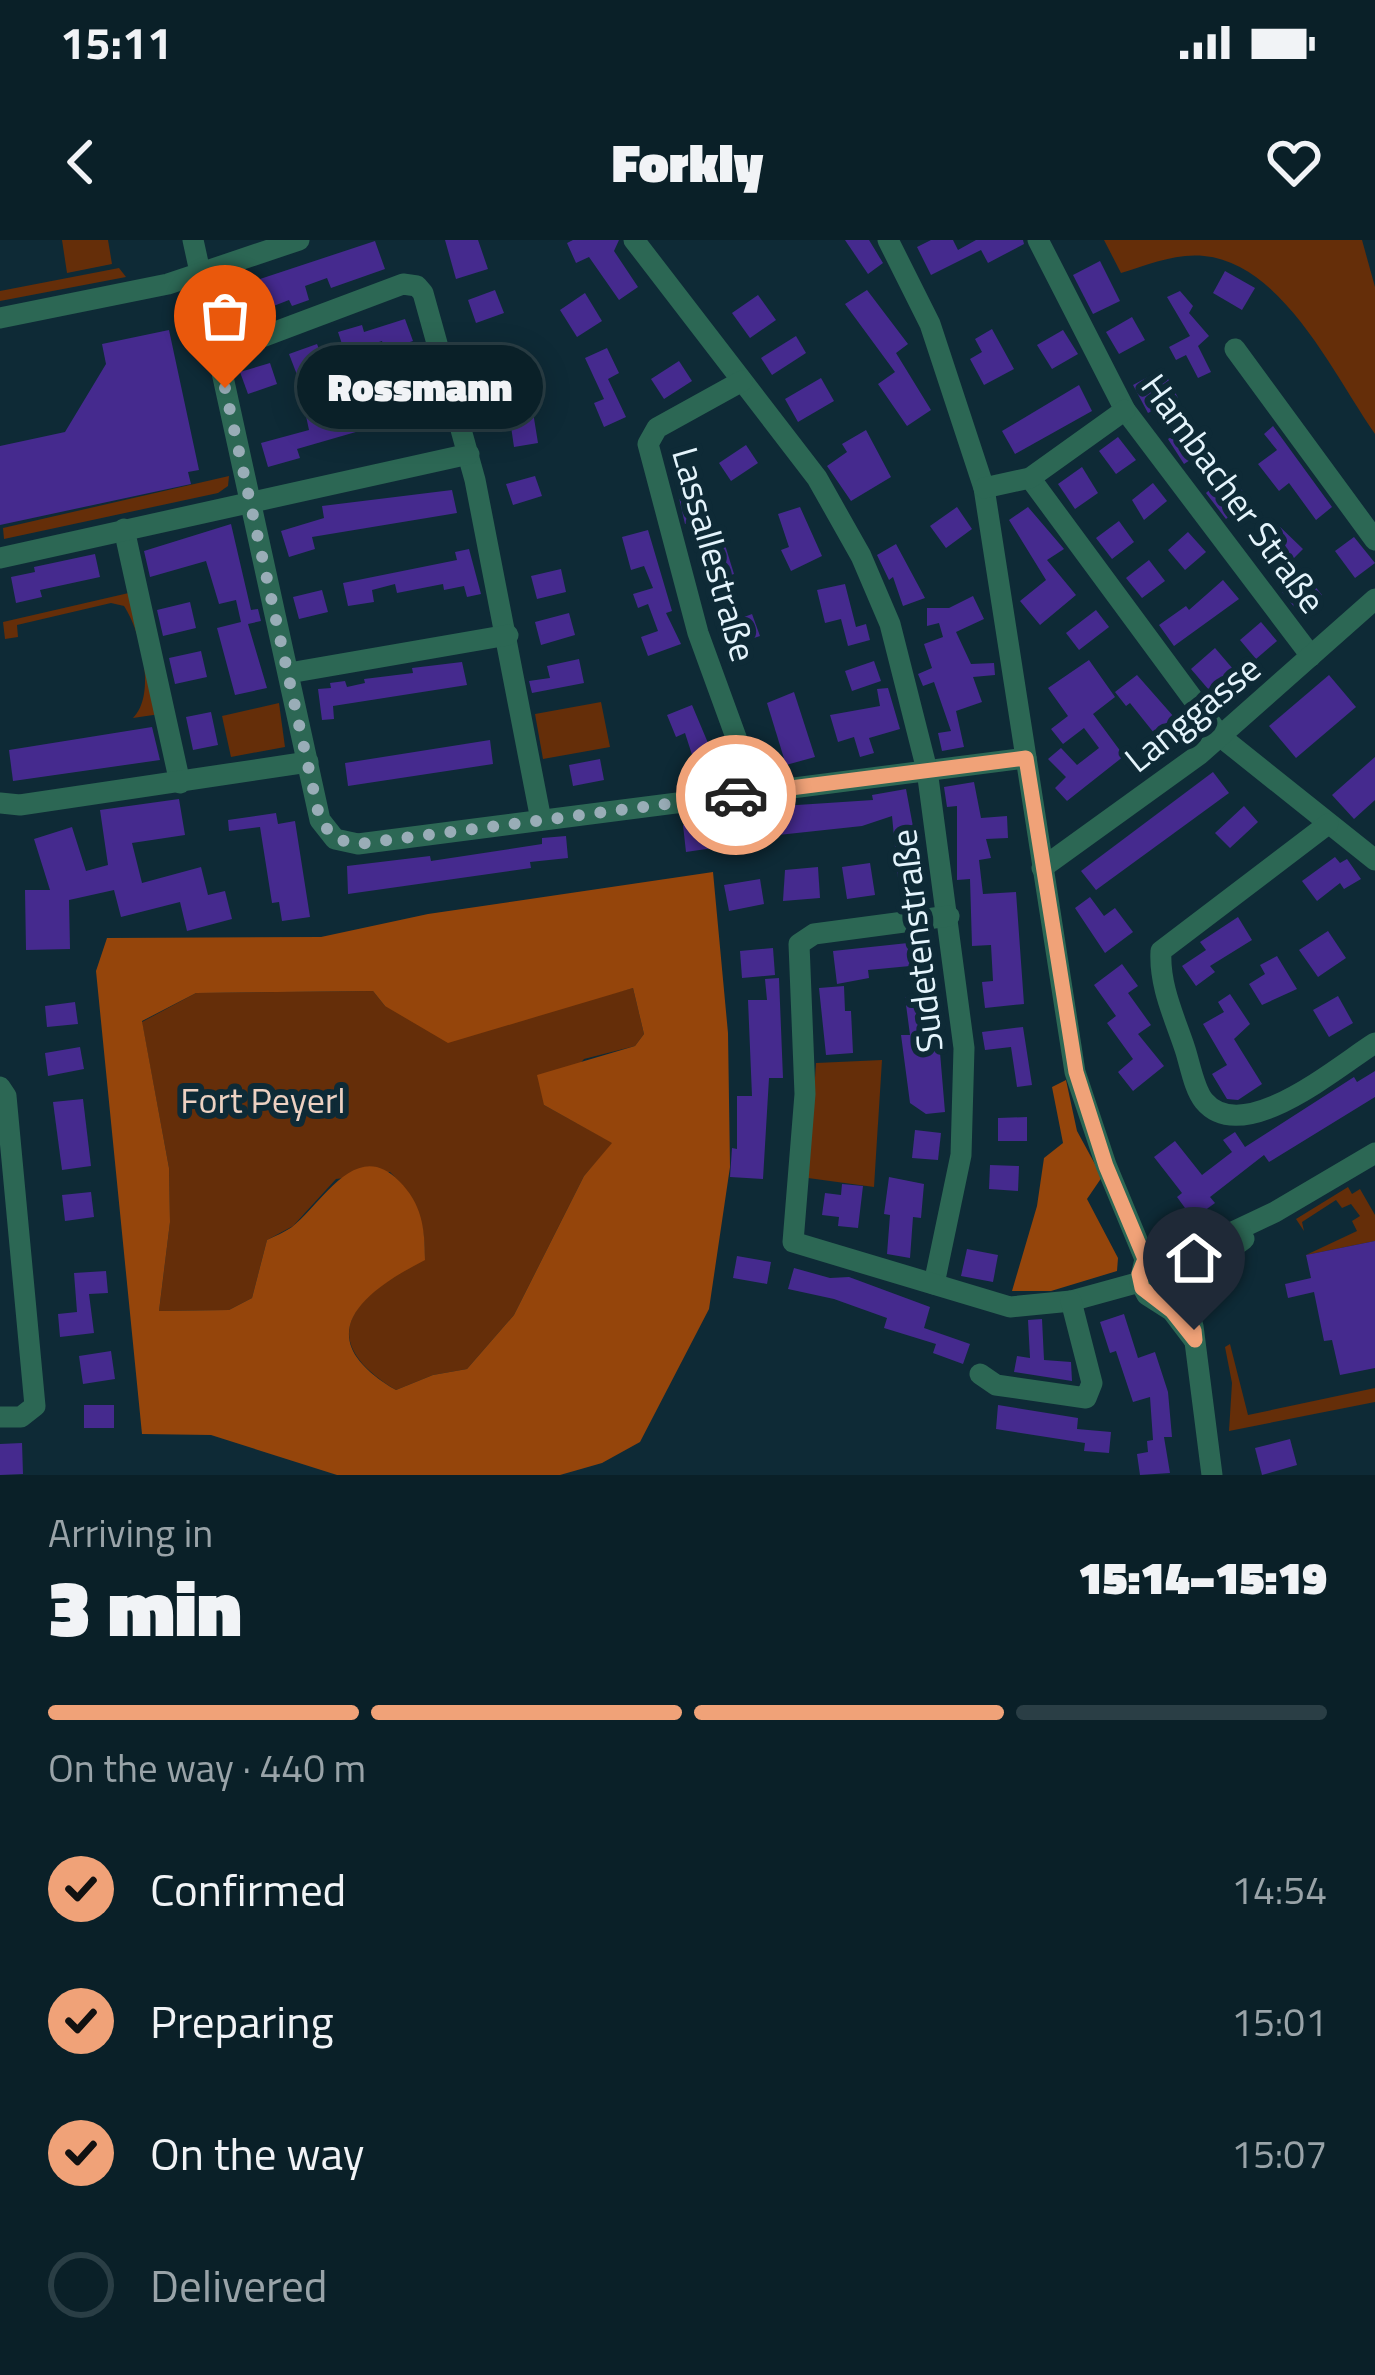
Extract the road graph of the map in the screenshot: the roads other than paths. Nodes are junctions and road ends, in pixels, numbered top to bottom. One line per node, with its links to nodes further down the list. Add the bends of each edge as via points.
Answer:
1 (194, 240): 6 (street)
2 (299, 240): 6 (street)
3 (634, 240): 10 (street, Sudetenstraße)
4 (888, 240): 14 (street, via 936,340)
5 (1038, 240): 11 (street, Hambacher Straße)
6 (202, 275): 7 (street); 9 (street)
7 (0, 318)
8 (1235, 349): 17 (street)
9 (217, 354): 12 (street, via 403,284 417,286); 15 (street)
10 (742, 381): 26 (street, Sudetenstraße, via 817,478 876,585); 28 (street, Lassallestraße, via 657,428 648,444 698,633)
11 (1125, 410): 13 (street); 21 (street, Hambacher Straße)
12 (469, 454): 15 (street); 20 (street)
13 (1030, 478): 14 (street); 23 (street)
14 (984, 488): 24 (street)
15 (250, 502): 16 (street); 22 (street)
16 (124, 529): 18 (street); 27 (street)
17 (1375, 540)
18 (0, 558)
19 (1375, 599): 21 (street, Langgasse)
20 (508, 635): 22 (street); 30 (street)
21 (1311, 656): 23 (street, Langgasse)
22 (289, 673): 25 (street)
23 (1221, 737): 31 (street); 33 (street, Langgasse)
24 (1026, 758): 26 (street); 33 (street)
25 (308, 762): 27 (street); 30 (street, via 320,820 335,839 358,844)
26 (927, 770): 28 (street); 34 (street, Sudetenstraße)
27 (181, 784): 29 (street)
28 (756, 792): 30 (street)
29 (0, 803)
30 (541, 820)
31 (1328, 824): 32 (street); 35 (street, via 1175,938 1161,951 1159,974 1203,1100 1222,1114 1252,1117)
32 (1375, 860)
33 (1042, 868): 39 (street, via 1076,1072 1117,1190)
34 (949, 916): 40 (street, Sudetenstraße, via 963,1120); 40 (street, via 814,934 799,949 805,1094 793,1242)
35 (1375, 1043)
36 (0, 1087): 38 (street)
37 (1375, 1153): 39 (street, via 1275,1211 1258,1230)
38 (12, 1254): 44 (street, via 35,1406 21,1417)
39 (1169, 1269): 41 (street); 42 (street); 42 (street, via 1176,1300 1159,1302)
40 (934, 1284): 41 (street, via 1010,1307)
41 (1071, 1301): 43 (street, via 1092,1382 1086,1397 996,1385)
42 (1195, 1340): 45 (street)
43 (980, 1374)
44 (0, 1417)
45 (1216, 1470)

